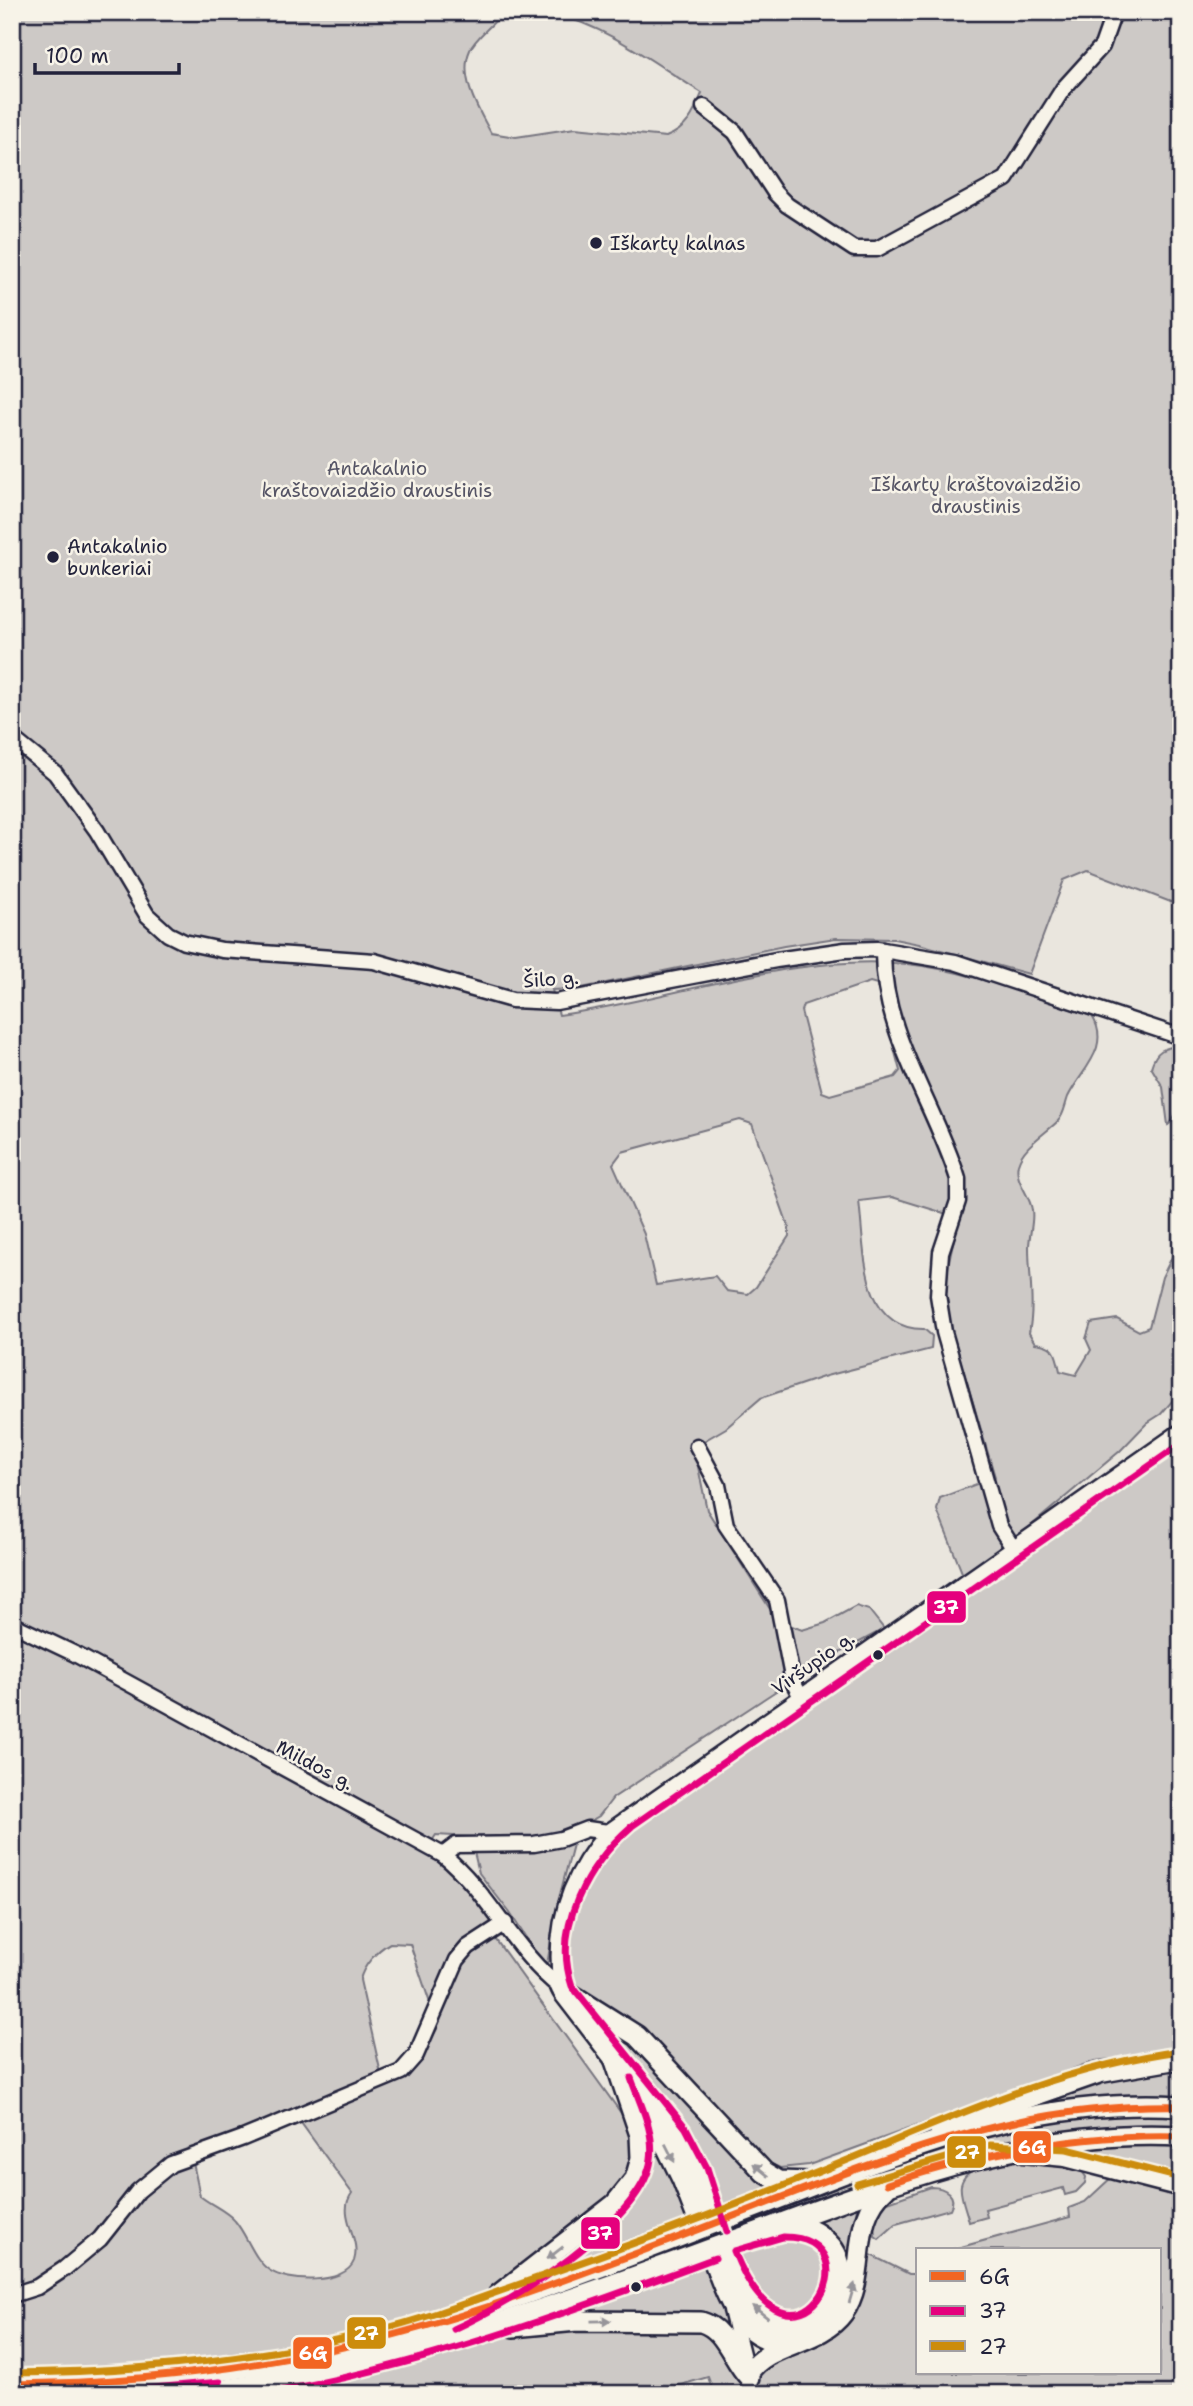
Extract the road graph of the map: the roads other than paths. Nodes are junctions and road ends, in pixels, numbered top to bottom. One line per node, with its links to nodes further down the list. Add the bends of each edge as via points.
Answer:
1 (1114, 12): 2 (street, via 1102,46 1063,89 1006,179 877,249 854,249 787,205 735,132)
2 (704, 107)
3 (12, 738): 4 (street, Šilo g., via 55,773 73,795 147,915 158,927 200,947 374,961 533,1003 804,955)
4 (883, 950): 5 (street, Šilo g., via 955,962); 8 (street, via 888,1000 905,1058 958,1179 958,1201 941,1252 940,1308 999,1526)
5 (1181, 1037)
6 (1181, 1430): 8 (street, Viršupio g.)
7 (697, 1446): 10 (street, via 718,1485 726,1525 777,1600 793,1682)
8 (1013, 1548): 10 (street, Viršupio g.)
9 (12, 1625): 12 (street, Mildos g., via 75,1654)
10 (800, 1695): 11 (street, Viršupio g.)
11 (608, 1832): 12 (street, via 587,1829 534,1844 456,1845); 14 (street, Viršupio g., via 583,1863 568,1893 559,1936)
12 (443, 1855): 13 (street, Mildos g., via 473,1880)
13 (505, 1923): 14 (street, Mildos g., via 544,1975); 26 (street, via 468,1947 457,1960 416,2055 401,2072 171,2164 138,2191 100,2239 37,2287)
14 (561, 1988): 15 (main road); 22 (main road, one-way to 14, via 792,2183 764,2172 637,2036)
15 (613, 2055): 24 (main road, via 678,2134); 28 (main road, one-way to 28, via 640,2135 641,2158 629,2189 519,2281)
16 (1181, 2061): 19 (street, via 1136,2067 1065,2086 939,2131)
17 (1181, 2106): 19 (main road, via 1122,2105 1022,2116)
18 (1181, 2136): 20 (main road, via 1093,2137)
19 (889, 2155): 22 (main road)
20 (990, 2155): 21 (main road); 23 (street, via 1066,2159)
21 (900, 2180): 25 (main road); 30 (main road, one-way to 21, via 831,2326 849,2303 867,2210 878,2195)
22 (826, 2181): 28 (main road)
23 (1181, 2189)
24 (703, 2212)
25 (764, 2229): 27 (main road, one-way to 27, via 802,2227 827,2240 838,2267 833,2299 823,2312 795,2325 764,2317 744,2297 720,2260); 29 (main road)
26 (12, 2295)
27 (729, 2304): 30 (main road, via 744,2325 761,2334 779,2341); 31 (street)
28 (457, 2317): 32 (main road, via 371,2343 247,2368 156,2379)
29 (485, 2330): 31 (main road, one-way to 31, via 577,2321 701,2322 716,2328); 33 (main road, via 342,2368)
30 (806, 2340): 31 (main road, via 764,2358)
31 (750, 2382)
32 (12, 2384)
33 (186, 2394)

